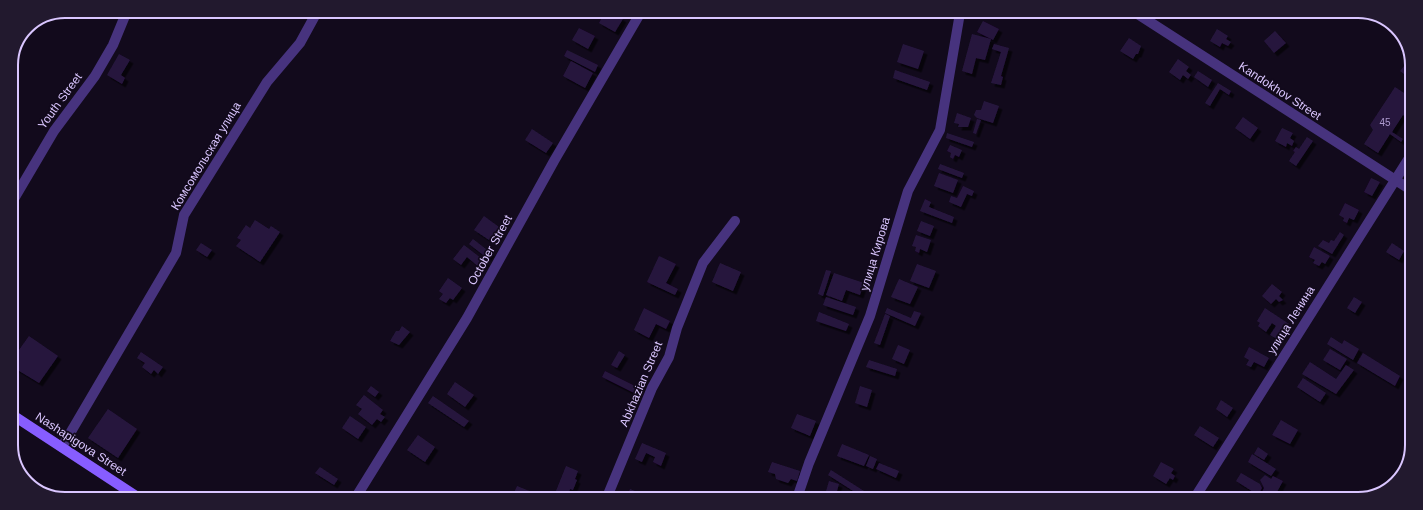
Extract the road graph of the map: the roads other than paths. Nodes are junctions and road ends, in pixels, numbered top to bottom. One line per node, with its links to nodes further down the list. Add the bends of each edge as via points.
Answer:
1 (123, 18): 9 (street, Youth Street, via 113,45 95,76 54,131)
2 (314, 18): 12 (street, Комсомольская улица, via 300,43 267,82 184,215 176,253)
3 (637, 18): 14 (street, October Street, via 467,318)
4 (959, 18): 16 (street, улица Кирова, via 940,130 908,191 870,316)
5 (1144, 18): 7 (street, Kandokhov Street)
6 (1405, 165): 7 (street, улица Ленина)
7 (1395, 181): 8 (street, Kandokhov Street); 17 (street, улица Ленина)
8 (1405, 187)
9 (18, 192)
10 (735, 221): 15 (street, Abkhazian Street, via 703,263 677,328 669,357 652,388)
11 (18, 419): 12 (street, Nashapigova Street)
12 (62, 447): 13 (street, Nashapigova Street)
13 (130, 492)
14 (359, 492)
15 (609, 492)
16 (799, 492)
17 (1198, 492)

